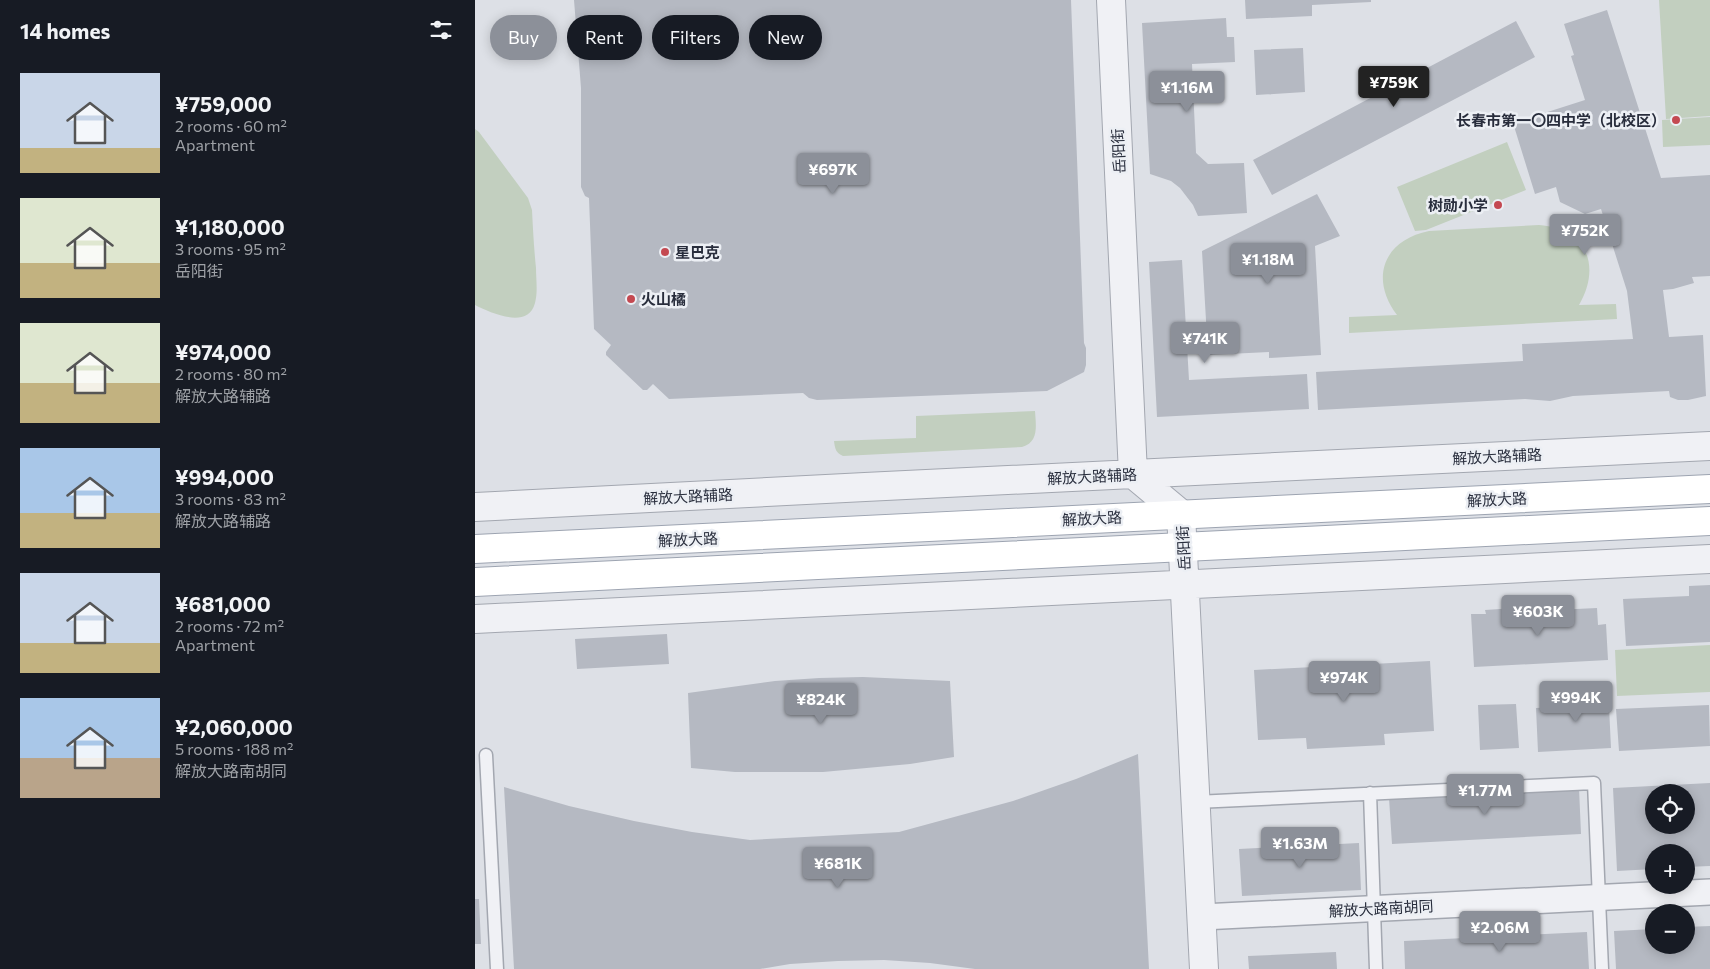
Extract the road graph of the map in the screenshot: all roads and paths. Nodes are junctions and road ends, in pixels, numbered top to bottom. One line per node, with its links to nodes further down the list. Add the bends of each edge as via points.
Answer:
1 (1111, 0): 3 (street, 岳阳街)
2 (1710, 446): 3 (street, 解放大路辅路)
3 (1133, 474): 5 (street, 解放大路辅路); 6 (street, 岳阳街)
4 (1710, 488): 6 (main road, 解放大路)
5 (475, 507)
6 (1181, 514): 8 (street, 岳阳街); 9 (main road, 解放大路)
7 (1710, 522): 8 (main road)
8 (1183, 546): 11 (main road); 12 (street, 岳阳街)
9 (475, 550)
10 (1710, 559): 12 (street)
11 (475, 582)
12 (1184, 585): 13 (street); 16 (street, 岳阳街)
13 (475, 619)
14 (486, 755): 21 (lane)
15 (1369, 793): 16 (lane); 18 (lane, via 1594,783); 19 (lane)
16 (1196, 802): 20 (street, 岳阳街)
17 (1710, 892): 18 (street, 解放大路南胡同)
18 (1599, 897): 19 (street, 解放大路南胡同); 24 (lane)
19 (1374, 908): 20 (street, 解放大路南胡同); 23 (lane)
20 (1201, 917): 22 (street, 岳阳街)
21 (497, 969)
22 (1204, 969)
23 (1377, 969)
24 (1602, 969)

